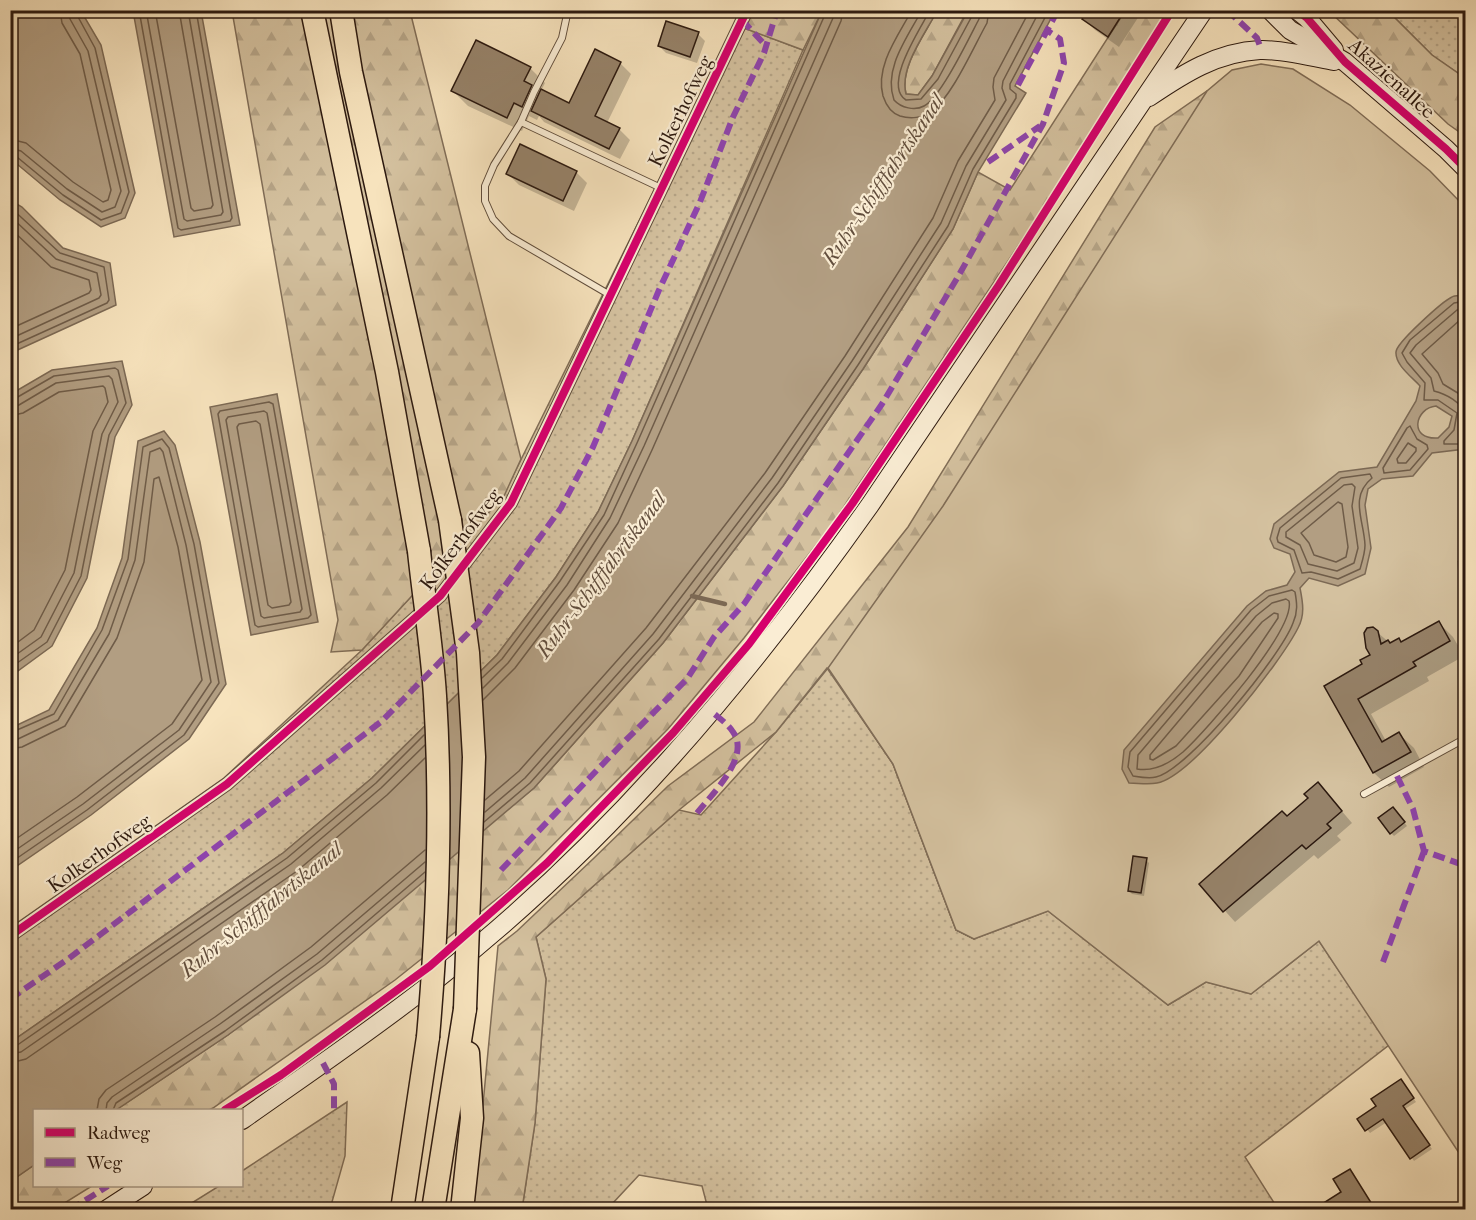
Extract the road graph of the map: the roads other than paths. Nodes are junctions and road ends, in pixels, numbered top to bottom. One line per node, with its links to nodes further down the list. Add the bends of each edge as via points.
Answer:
1 (312, 10): 21 (highway, bridge, via 387,372 419,551 435,694 439,861 435,953 428,1037)
2 (341, 10): 17 (highway, bridge, via 351,72 450,520 468,653 474,757)
3 (568, 10): 10 (lane, via 562,38)
4 (747, 10): 12 (street, Kolkerhofweg)
5 (1204, 10): 9 (main road)
6 (1270, 10): 8 (main road, Akazienallee, via 1290,30)
7 (1303, 13): 8 (main road, Akazienallee)
8 (1345, 62): 9 (main road, via 1261,50 1233,54 1212,59); 11 (main road, Akazienallee)
9 (1140, 103): 18 (main road, via 870,505 815,583 712,712 584,850 506,921 437,979)
10 (521, 123): 12 (lane); 13 (lane, via 485,186 484,201 493,219 509,236)
11 (1466, 169)
12 (662, 189): 13 (street, Kolkerhofweg)
13 (611, 295): 16 (street, Kolkerhofweg, via 511,503 440,596 227,784)
14 (1466, 738): 15 (lane)
15 (1364, 794)
16 (10, 936)
17 (465, 1009): 22 (highway); 23 (highway, via 472,1118)
18 (243, 1119)
19 (140, 1187): 20 (main road)
20 (106, 1209)
21 (402, 1209)
22 (433, 1209)
23 (462, 1209)

